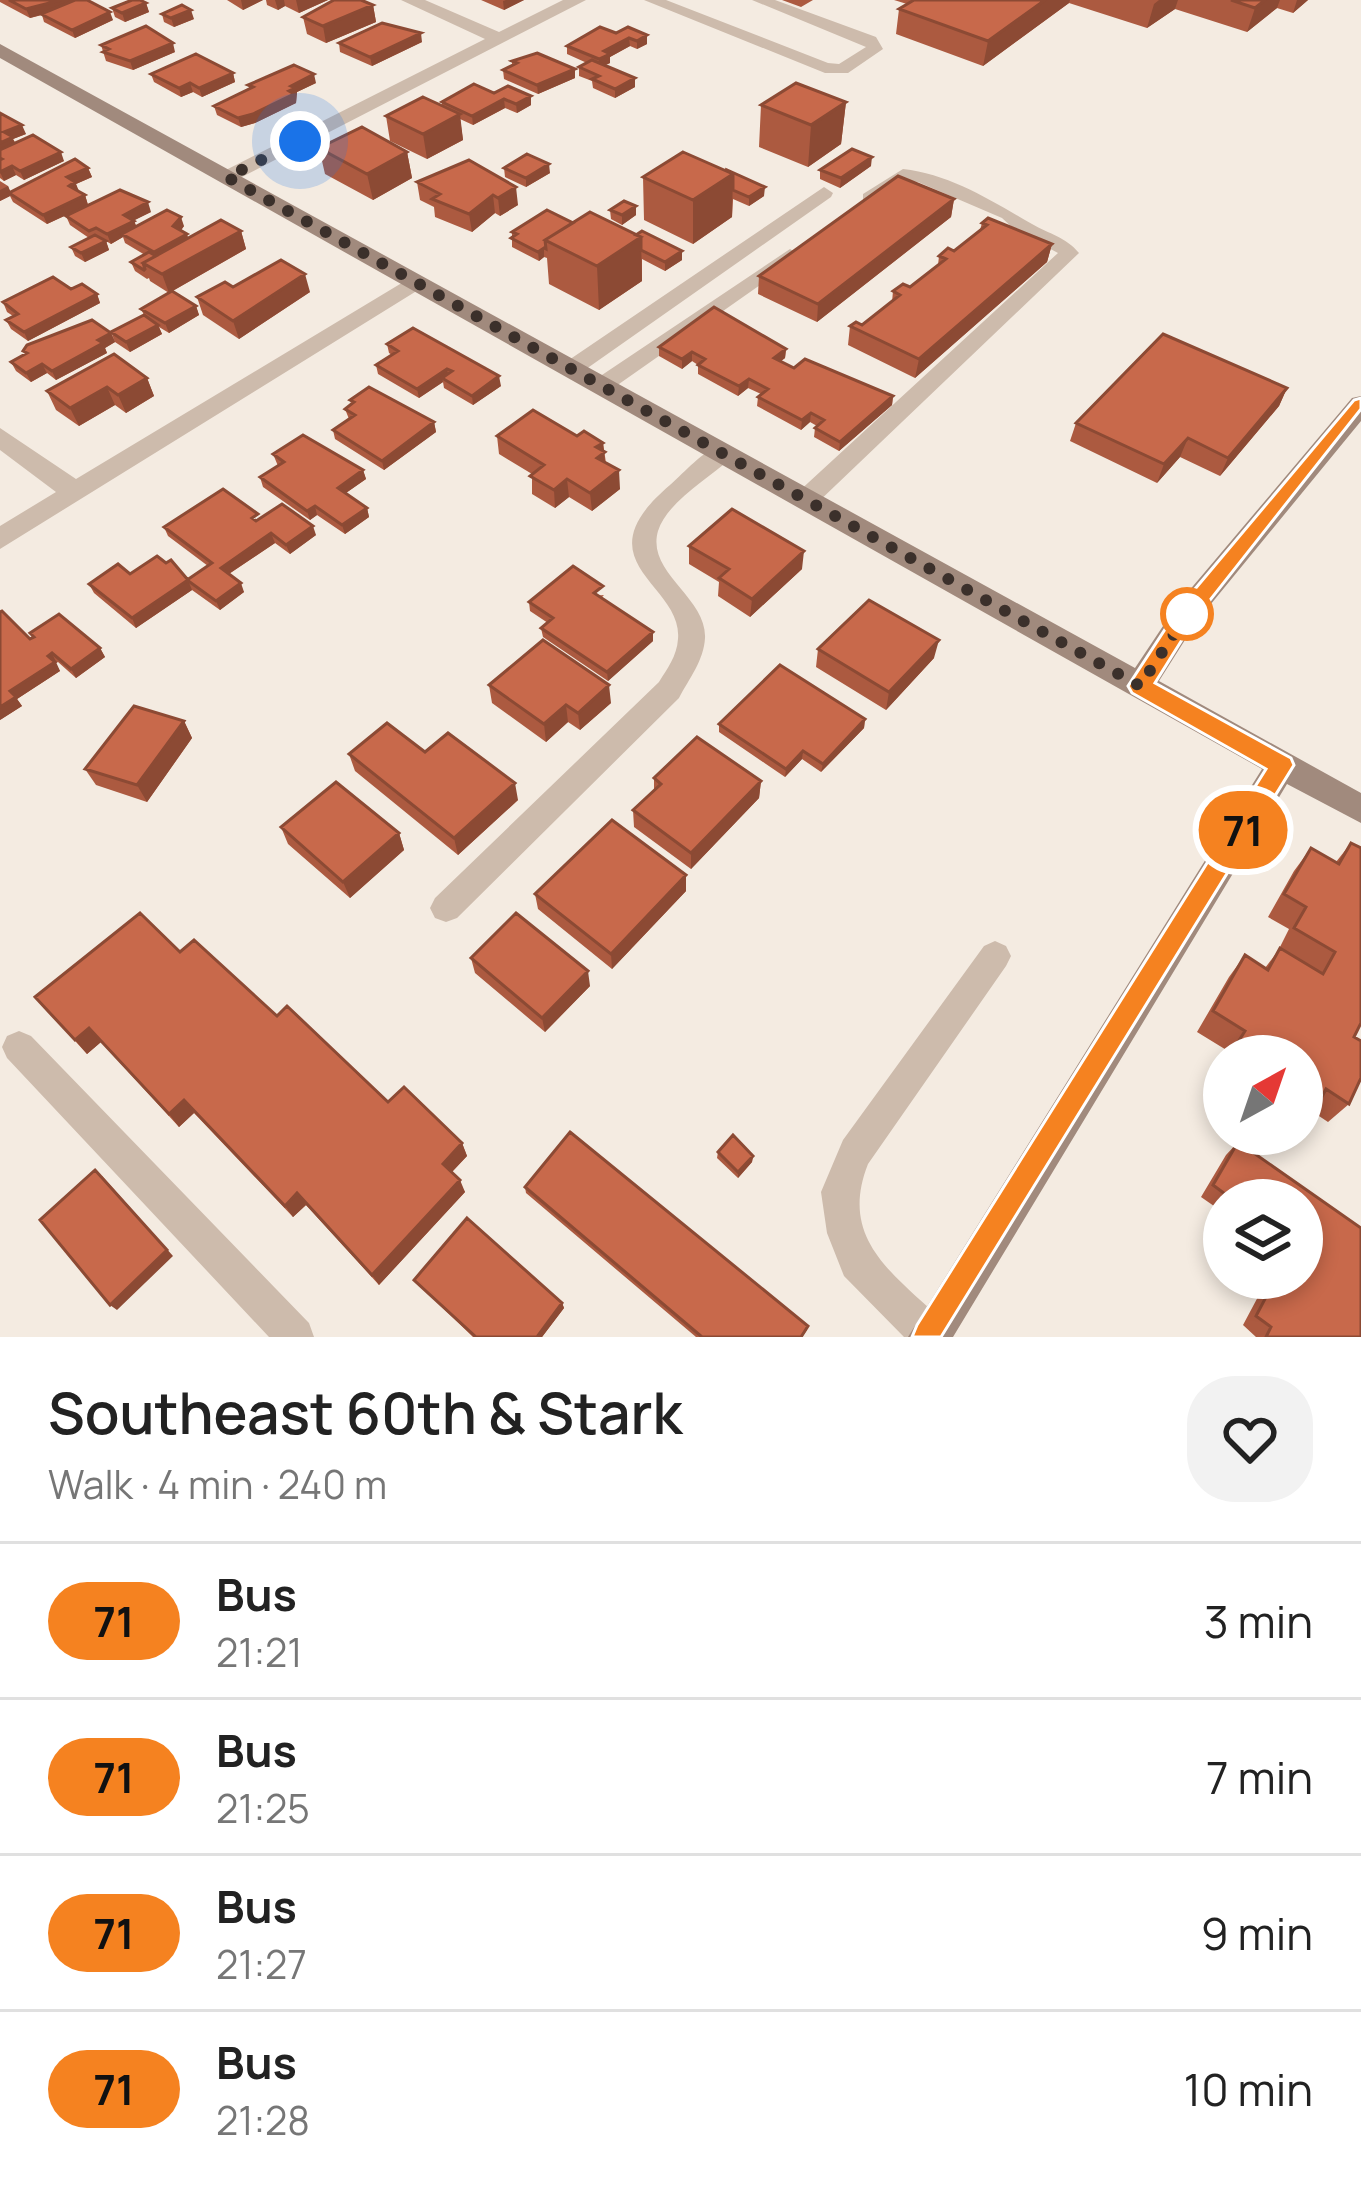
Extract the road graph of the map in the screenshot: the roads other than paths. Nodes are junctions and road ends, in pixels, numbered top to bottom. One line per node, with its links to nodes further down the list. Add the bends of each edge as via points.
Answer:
1 (410, 0): 5 (street)
2 (578, 0): 5 (street)
3 (760, 0): 4 (lane, via 870,40 874,50 842,69 825,68)
4 (661, 1)
5 (500, 39): 7 (street)
6 (0, 50): 7 (street)
7 (227, 177): 11 (street)
8 (824, 193): 12 (lane)
9 (844, 216): 18 (lane, via 902,175 922,177 1009,214 1069,253)
10 (806, 244): 13 (lane)
11 (415, 282): 12 (street); 17 (street)
12 (571, 369): 13 (street)
13 (602, 386): 16 (street)
14 (1361, 404): 20 (street, via 1187,614)
15 (0, 437): 17 (street)
16 (722, 453): 18 (street); 23 (lane, via 663,504 645,532 650,566 692,628 686,666)
17 (75, 492): 19 (street)
18 (805, 500): 20 (street)
19 (0, 539)
20 (1140, 686): 21 (street)
21 (1282, 765): 22 (street); 27 (street)
22 (1361, 809)
23 (446, 908)
24 (995, 956): 27 (lane, via 855,1152 839,1192 857,1262)
25 (19, 1047): 26 (lane)
26 (295, 1337)
27 (929, 1337)

